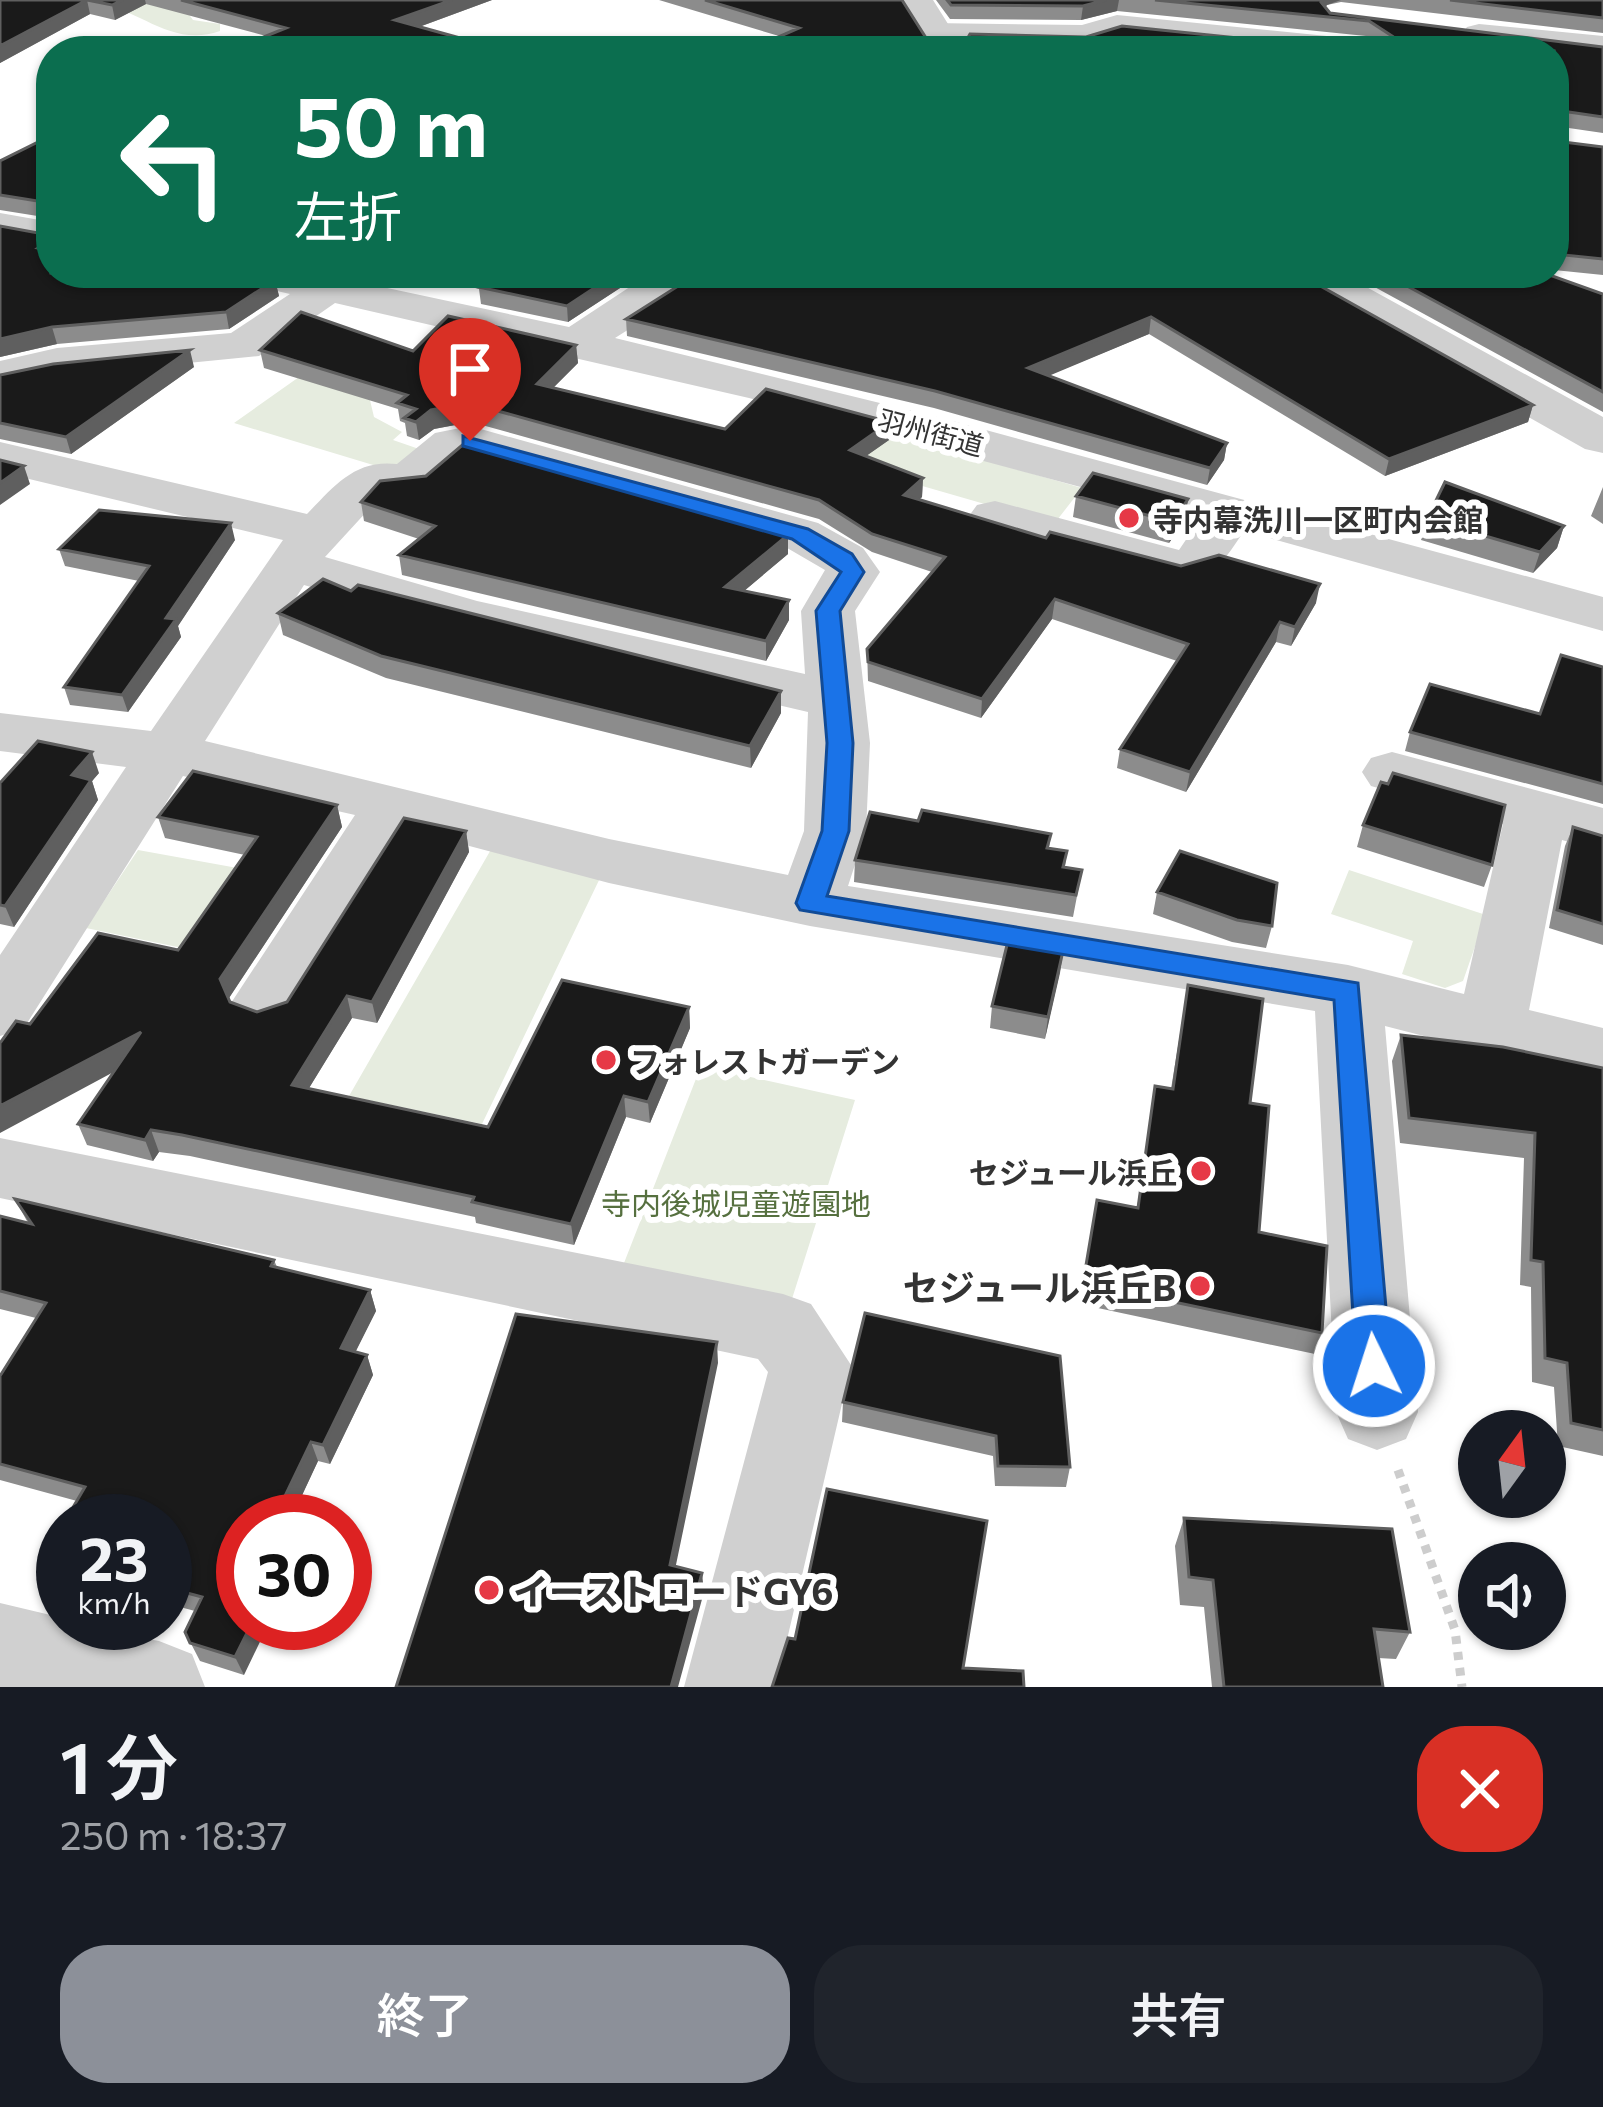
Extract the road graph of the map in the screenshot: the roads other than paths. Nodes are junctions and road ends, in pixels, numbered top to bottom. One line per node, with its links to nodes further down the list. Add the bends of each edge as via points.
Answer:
1 (1340, 16): 4 (street)
2 (931, 28): 4 (street, via 1084,36 1118,25)
3 (1442, 30): 5 (street)
4 (1373, 36)
5 (1502, 36)
6 (1569, 43): 7 (street)
7 (1603, 46)
8 (0, 225): 9 (street)
9 (36, 232)
10 (327, 288): 13 (street, 羽州街道); 14 (street, via 243,346 57,362)
11 (665, 288): 13 (street)
12 (1335, 288): 15 (street)
13 (575, 343): 17 (street, 羽州街道)
14 (0, 375)
15 (1603, 438)
16 (0, 457): 19 (street)
17 (1230, 512): 18 (street, via 1198,561 1182,567); 20 (street, 羽州街道)
18 (995, 516)
19 (303, 548): 23 (street, via 466,615); 23 (street, via 363,485 408,480 452,443 470,441 800,534 853,572 828,611); 25 (street)
20 (1498, 586): 21 (street, 羽州街道); 22 (street, via 1501,615)
21 (1603, 614)
22 (1603, 651)
23 (832, 699): 30 (street, via 840,743 835,831)
24 (0, 732): 25 (street)
25 (168, 753): 27 (street); 31 (street)
26 (1392, 772): 28 (street)
27 (394, 804): 30 (street); 33 (street)
28 (1537, 812): 29 (street); 34 (street)
29 (1603, 830)
30 (810, 903): 32 (street)
31 (11, 973)
32 (1348, 991): 34 (street); 37 (street)
33 (265, 1003)
34 (1491, 1025): 35 (street)
35 (1603, 1055)
36 (0, 1168): 40 (street, via 783,1330 810,1365)
37 (1377, 1412)
38 (0, 1648): 39 (street)
39 (158, 1687)
40 (730, 1687)

